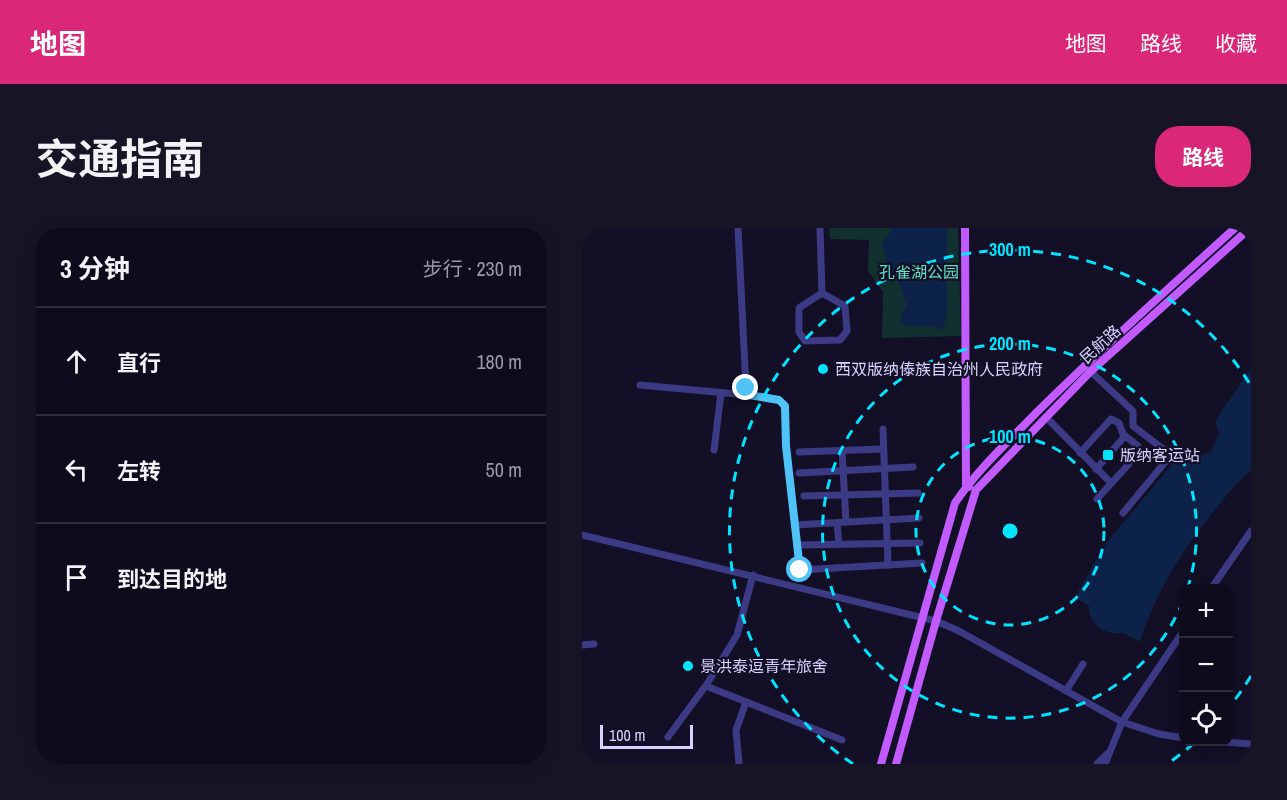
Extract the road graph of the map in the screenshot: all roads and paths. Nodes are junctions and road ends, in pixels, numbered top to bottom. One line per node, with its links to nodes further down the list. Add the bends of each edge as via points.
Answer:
1 (738, 228): 11 (street)
2 (820, 228): 6 (street)
3 (965, 228): 26 (main road)
4 (1234, 228): 7 (main road, 民航路)
5 (1250, 228): 8 (main road, 民航路)
6 (822, 294): 6 (street, via 845,306 847,331 840,340 805,341 799,332 799,308)
7 (1084, 365): 8 (street); 26 (main road, 民航路)
8 (1090, 372): 12 (main road, 民航路); 33 (street, via 1133,411 1134,426 1171,455)
9 (640, 385): 10 (street)
10 (721, 393): 11 (street); 16 (street)
11 (747, 393): 38 (street, via 779,400 785,406)
12 (1046, 417): 19 (street); 27 (main road, 民航路)
13 (883, 429): 15 (street)
14 (1125, 436): 19 (street, via 1119,423 1111,418); 22 (street); 25 (street, via 1138,446)
15 (883, 449): 17 (street); 21 (street)
16 (714, 450)
17 (842, 450): 18 (street); 23 (street)
18 (799, 452)
19 (1080, 453): 22 (street)
20 (913, 467): 21 (street)
21 (884, 468): 23 (street); 29 (street)
22 (1096, 469): 25 (street)
23 (843, 471): 24 (street); 30 (street)
24 (800, 473)
25 (1112, 483): 32 (street)
26 (966, 486): 27 (main road); 49 (main road, via 955,503)
27 (976, 490): 50 (main road)
28 (918, 493): 29 (street)
29 (885, 494): 30 (street); 35 (street)
30 (845, 495): 31 (street); 36 (street)
31 (804, 496)
32 (1097, 500)
33 (1123, 513)
34 (919, 518): 35 (street)
35 (886, 520): 36 (street); 41 (street)
36 (846, 522): 37 (street)
37 (837, 523): 38 (street); 43 (street)
38 (795, 525): 44 (street)
39 (1251, 531): 48 (street)
40 (582, 535): 47 (street)
41 (887, 543): 42 (street); 43 (street); 46 (street)
42 (920, 543)
43 (839, 544): 44 (street)
44 (797, 545): 46 (street, via 800,570)
45 (922, 562): 46 (street)
46 (888, 565)
47 (753, 576): 49 (street); 55 (street, via 737,635)
48 (1214, 584)
49 (923, 617): 50 (street); 66 (main road)
50 (936, 621): 56 (street); 67 (main road)
51 (1179, 637): 58 (street)
52 (594, 644): 53 (street)
53 (582, 645)
54 (1083, 664): 56 (street)
55 (706, 686): 57 (street); 59 (street)
56 (1066, 691): 58 (street)
57 (746, 702): 61 (street); 65 (street, via 736,730)
58 (1122, 722): 60 (street); 64 (street)
59 (668, 737)
60 (1179, 737)
61 (842, 740)
62 (1233, 742): 63 (street)
63 (1251, 744)
64 (1110, 750): 68 (street); 69 (street)
65 (739, 764)
66 (881, 764)
67 (896, 764)
68 (1097, 764)
69 (1105, 764)

